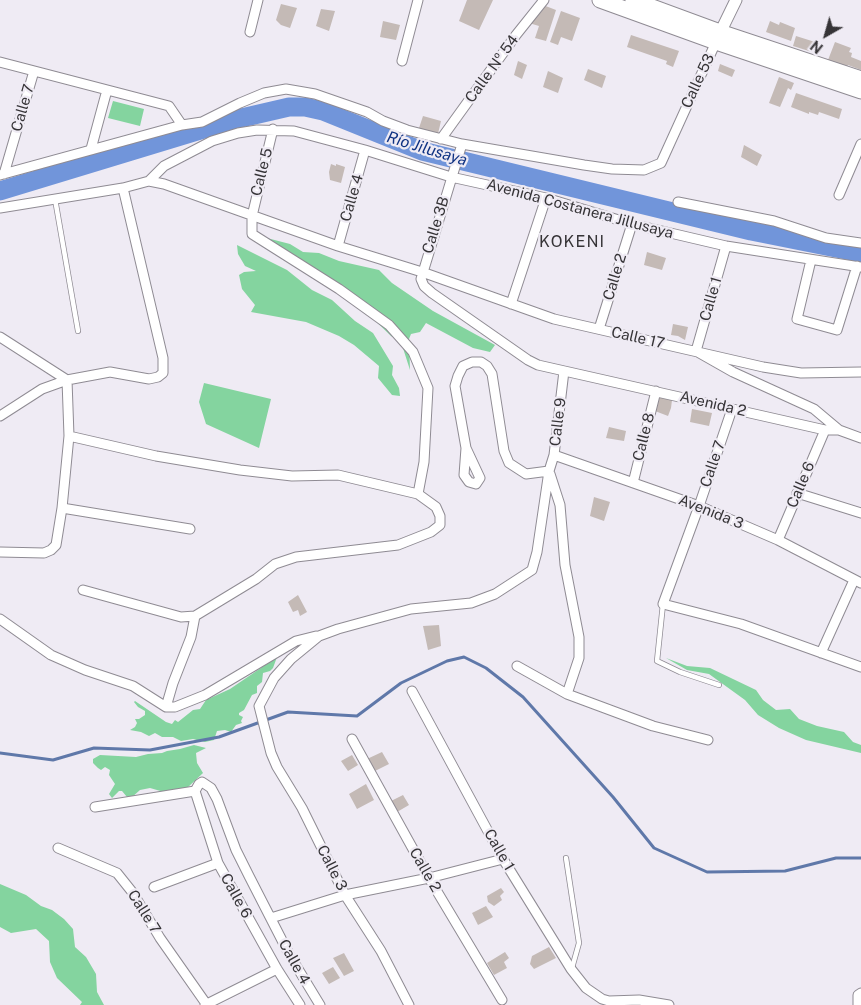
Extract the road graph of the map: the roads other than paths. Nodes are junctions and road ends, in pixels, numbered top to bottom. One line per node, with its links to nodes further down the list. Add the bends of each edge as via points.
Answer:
1 (258, 0): 7 (street)
2 (418, 0): 9 (street)
3 (544, 0): 17 (street, Calle Nº 54)
4 (600, 0): 6 (main road)
5 (736, 0): 8 (street, Calle 53)
6 (629, 3): 8 (main road)
7 (250, 32)
8 (718, 37): 12 (main road); 14 (main road); 18 (street, Calle 53, via 661,163 644,170 612,169)
9 (402, 61)
10 (0, 62): 11 (street)
11 (34, 71): 13 (street); 23 (street, Calle 7)
12 (861, 79)
13 (107, 90): 15 (street, via 169,106); 20 (street)
14 (861, 91)
15 (182, 125): 17 (street, via 202,122 264,93 286,89 315,94 368,112 407,130); 20 (street)
16 (273, 129): 21 (street, Avenida Costanera Jillusaya, via 294,131); 24 (street, Avenida Costanera Jillusaya, via 238,133 212,141 164,166); 31 (street, Calle 5)
17 (442, 139): 18 (street)
18 (462, 144): 22 (street, Calle 3B)
19 (861, 144): 26 (street)
20 (91, 149): 23 (street)
21 (365, 150): 22 (street, Avenida Costanera Jillusaya); 34 (street, Calle 4)
22 (453, 173): 27 (street, Avenida Costanera Jillusaya); 38 (street, Calle 3B)
23 (2, 175)
24 (149, 180): 25 (street); 31 (street, Calle 17)
25 (122, 188): 28 (street); 46 (street, via 163,358 163,373 149,379 110,372)
26 (839, 195)
27 (546, 198): 32 (street, Avenida Costanera Jillusaya); 39 (street)
28 (55, 199): 30 (street); 41 (lane)
29 (678, 202): 33 (street, via 774,221 826,238)
30 (0, 208)
31 (252, 216): 34 (street, Calle 17); 59 (street, via 252,234 389,325 413,352 428,388 424,462)
32 (632, 224): 35 (street, Avenida Costanera Jillusaya); 40 (street, Calle 2)
33 (861, 243)
34 (338, 246): 38 (street, Calle 17)
35 (726, 246): 36 (street, Avenida Costanera Jillusaya); 43 (street, Calle 1)
36 (811, 260): 37 (street, Avenida Costanera Jillusaya); 37 (street, via 797,319 838,330)
37 (859, 266)
38 (422, 272): 39 (street, Calle 17); 44 (street, Avenida 2, via 424,286 432,293 528,360)
39 (511, 304): 40 (street, Calle 17, via 554,319)
40 (599, 329): 43 (street, Calle 17)
41 (78, 331)
42 (0, 337): 46 (street)
43 (696, 351): 45 (street, Calle 17, via 801,373); 51 (street, via 733,372 814,409)
44 (564, 371): 47 (street, Avenida 2); 55 (street, Calle 9)
45 (861, 372)
46 (67, 380): 49 (street, via 42,389); 52 (street)
47 (656, 391): 48 (street, Avenida 2); 57 (street, Calle 8)
48 (732, 409): 50 (street, Avenida 2); 60 (street, Calle 7)
49 (0, 416)
50 (825, 430): 51 (street, Avenida 2); 58 (street, Calle 6)
51 (839, 430): 53 (street, Avenida 2)
52 (69, 436): 59 (street, via 230,469 292,476 338,475); 61 (street)
53 (861, 438)
54 (466, 448): 56 (street, via 456,386 464,366 482,362 492,374 504,451 509,463 526,474)
55 (554, 455): 56 (street, Calle 9); 57 (street, Avenida 3)
56 (549, 471): 71 (street, Calle 9, via 532,570 495,594 471,603 411,609); 77 (street, via 560,505 565,565 579,637 579,658)
57 (633, 483): 60 (street, Avenida 3)
58 (798, 493): 62 (street); 64 (street, Calle 6)
59 (418, 494): 69 (street, via 436,507 440,516 440,525 431,532 398,545 296,557 275,564)
60 (699, 506): 64 (street, Avenida 3); 68 (street, Calle 7)
61 (62, 508): 63 (street); 65 (street, via 56,545 51,550)
62 (861, 513)
63 (190, 529)
64 (778, 540): 66 (street, Avenida 3)
65 (0, 552)
66 (857, 582): 72 (street)
67 (83, 590): 69 (street, via 181,617)
68 (662, 604): 72 (street, via 741,624); 75 (lane, via 657,662)
69 (195, 616): 78 (street, via 191,637)
70 (0, 620): 78 (street, via 50,655 133,686)
71 (319, 636): 78 (street, via 296,641 205,696); 89 (street, Calle 3, via 274,678 259,706 277,767 302,808)
72 (822, 653): 74 (street)
73 (517, 666): 77 (street)
74 (861, 667)
75 (719, 685)
76 (412, 691): 85 (street, Calle 1)
77 (567, 694): 80 (street, via 653,726)
78 (166, 707)
79 (352, 739): 87 (street, Calle 2)
80 (708, 740)
81 (195, 792): 82 (street); 86 (street, Calle 6); 90 (street, Calle 4, via 202,782 217,799 236,850)
82 (95, 807)
83 (58, 848): 95 (street, Calle 7, via 117,873)
84 (566, 858): 92 (lane, via 579,943)
85 (503, 859): 87 (street); 92 (street, Calle 1)
86 (218, 863): 88 (street); 91 (street, Calle 6)
87 (429, 878): 89 (street); 94 (street, Calle 2)
88 (154, 887)
89 (345, 895): 90 (street); 98 (street, Calle 3)
90 (271, 918): 97 (street, Calle 4)
91 (277, 969): 95 (street); 96 (street, Calle 6)
92 (571, 969): 99 (street, Calle 1, via 586,988 602,999)
93 (861, 993): 100 (street)
94 (502, 1000)
95 (206, 1005)
96 (300, 1005)
97 (320, 1005)
98 (409, 1005)
99 (669, 1005)
100 (858, 1005)

